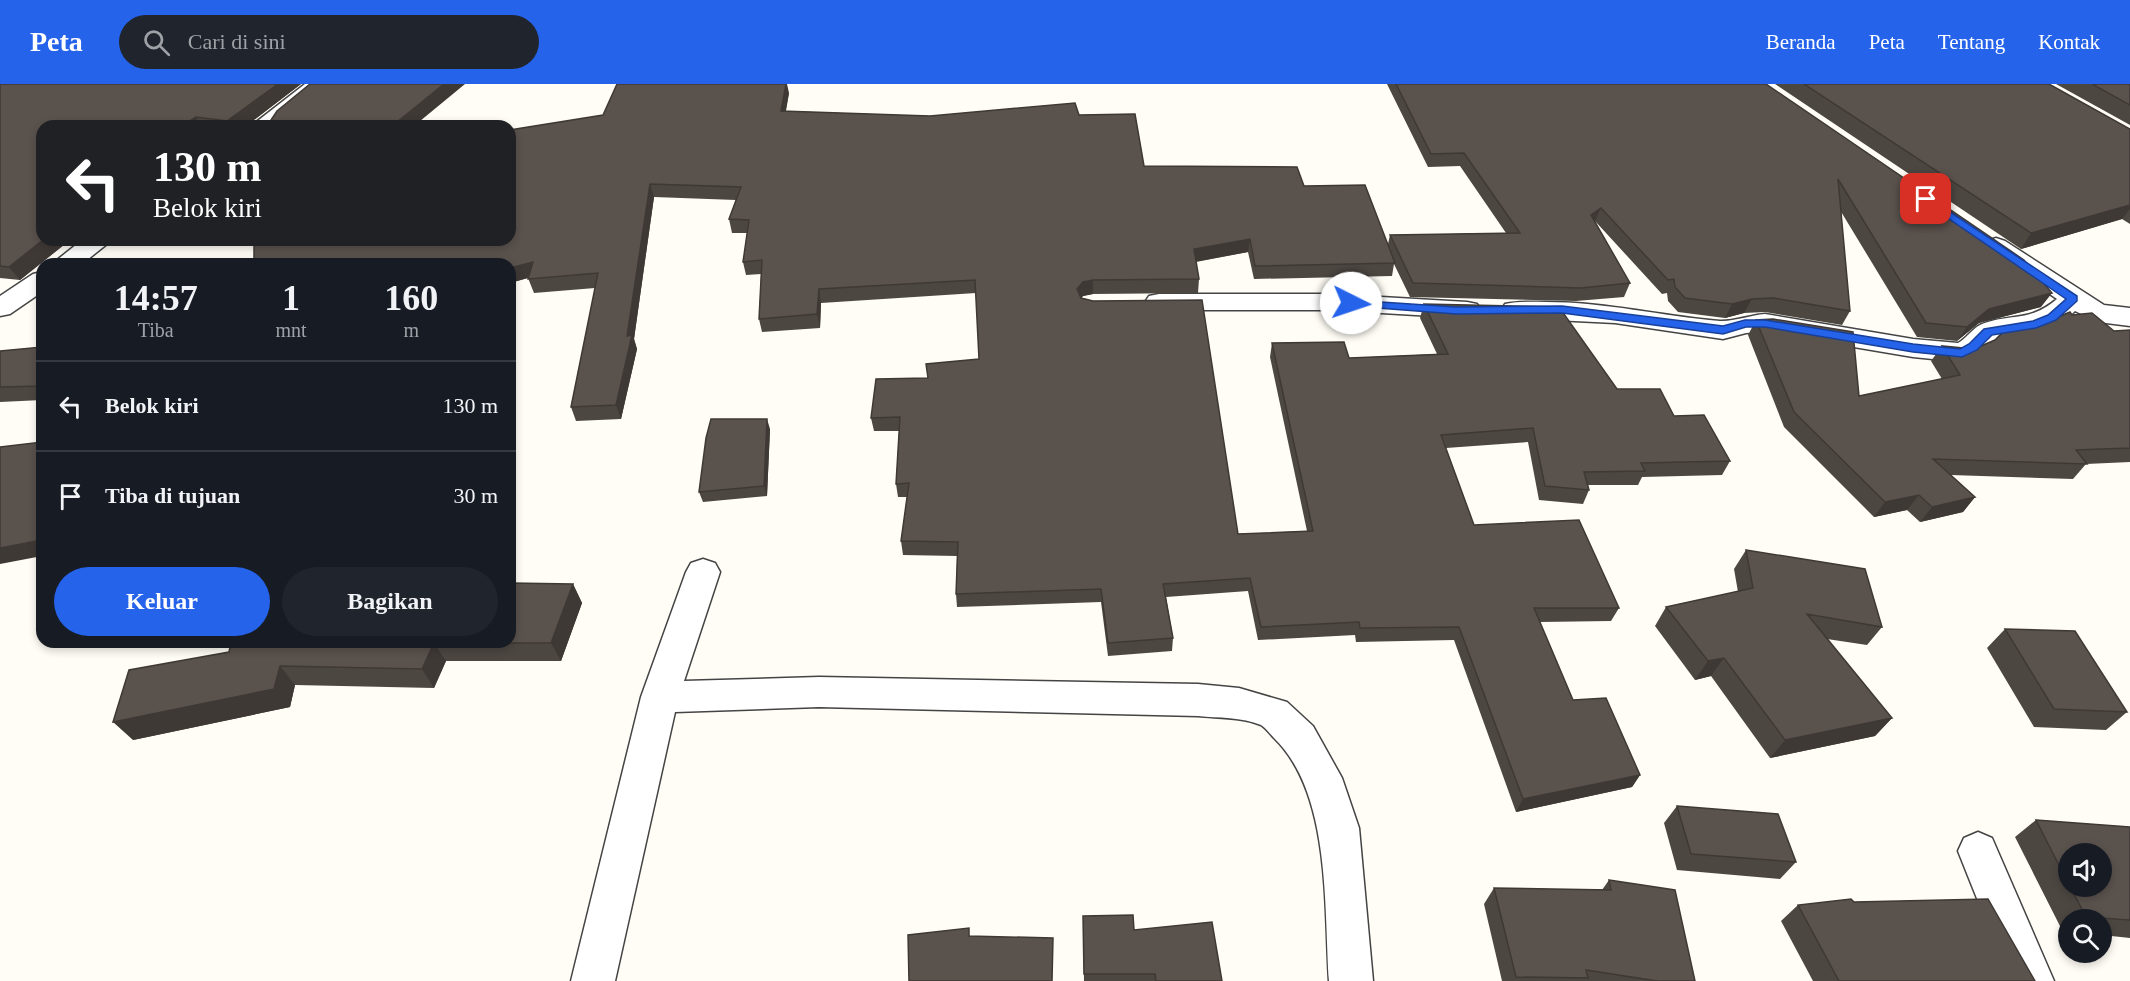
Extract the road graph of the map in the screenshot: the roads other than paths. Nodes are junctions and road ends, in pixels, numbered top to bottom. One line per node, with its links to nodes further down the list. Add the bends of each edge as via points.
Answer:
1 (319, 84): 2 (street)
2 (270, 120)
3 (1980, 235): 7 (street)
4 (90, 246): 5 (street)
5 (74, 258)
6 (36, 284): 9 (street)
7 (2073, 298): 8 (street, via 2052,317 2036,324 1989,332 1962,353 1765,323 1723,330 1562,310 1456,310 1330,302); 10 (street, via 2108,316)
8 (1139, 303)
9 (0, 308)
10 (2130, 317)
11 (703, 572): 12 (street)
12 (660, 697): 14 (street); 15 (street, via 819,692 1198,700 1274,713 1300,738 1322,778 1339,828)
13 (1978, 851): 16 (street)
14 (593, 981)
15 (1351, 981)
16 (2032, 981)

